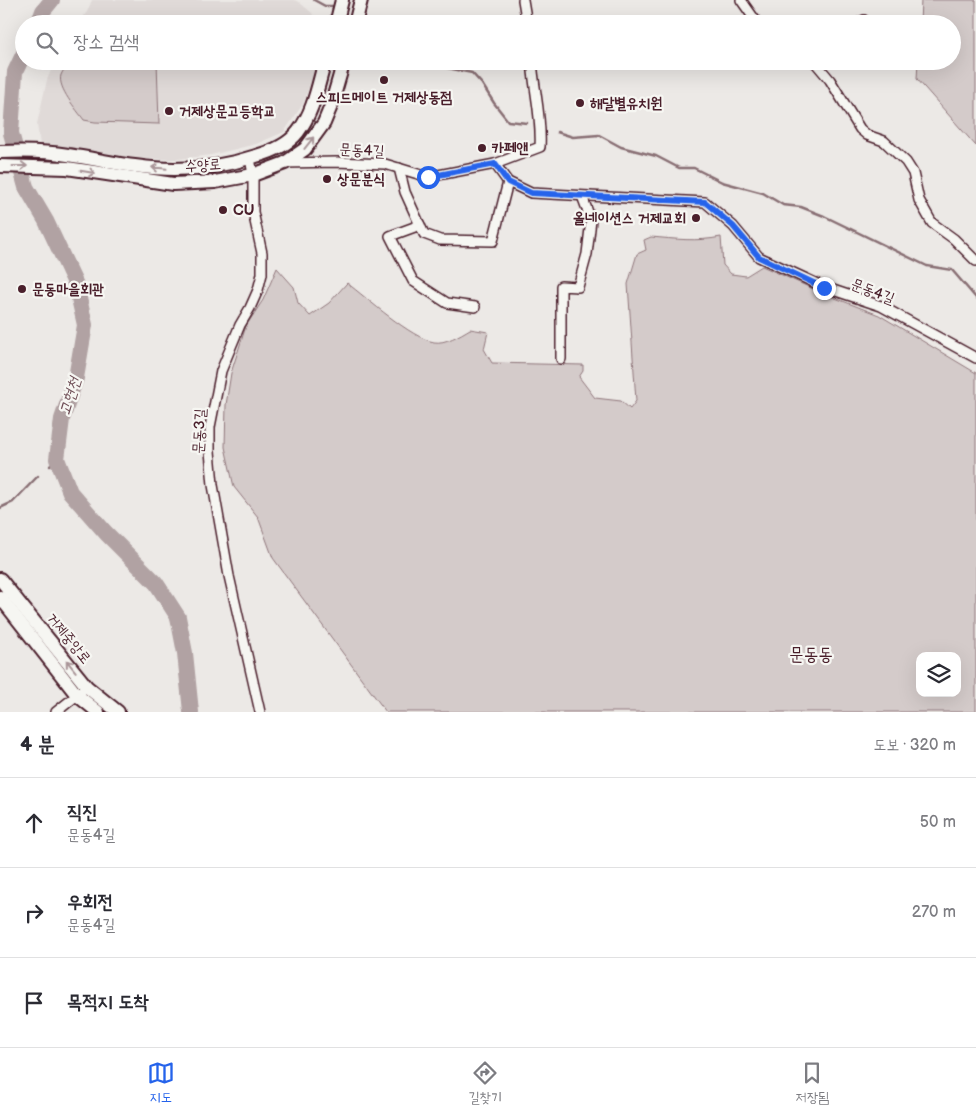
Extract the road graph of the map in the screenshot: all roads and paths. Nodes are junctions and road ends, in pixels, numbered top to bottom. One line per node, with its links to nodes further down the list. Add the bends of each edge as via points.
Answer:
1 (342, 0): 5 (street)
2 (362, 0): 6 (street)
3 (523, 0): 7 (street)
4 (741, 0): 8 (street)
5 (338, 15)
6 (358, 15)
7 (526, 15)
8 (752, 15)
9 (322, 70): 14 (street, 수양로, via 313,103 297,133 272,152)
10 (342, 70): 15 (street, 수양로, one-way to 10, via 305,149 324,123)
11 (533, 70): 16 (street, via 540,147)
12 (822, 70): 23 (street, via 860,129 884,141 906,162 913,173 919,200 932,223)
13 (0, 152): 14 (street, 수양로, one-way to 13, via 209,167 173,169 34,151)
14 (250, 158): 19 (street, 문동3길)
15 (285, 163): 18 (street, 문동4길, via 385,164); 19 (street, 수양로)
16 (495, 164): 18 (street, 문동4길, via 428,177); 20 (street, 문동4길)
17 (0, 166): 19 (street, 수양로, one-way to 19, via 66,168 173,184 216,182)
18 (399, 168): 22 (street, via 405,192)
19 (253, 175): 33 (street, 문동3길, via 253,212 262,253 262,274 221,371 210,426 210,451 229,576)
20 (508, 182): 21 (street, 문동4길, via 531,193); 22 (street, via 493,241 440,240 424,234)
21 (582, 196): 25 (street, 문동4길, via 705,202 733,226 759,257 824,288 881,306); 26 (street, via 591,220 587,254 578,287 561,286)
22 (420, 225): 24 (street, via 390,236 413,281 447,304)
23 (976, 261)
24 (476, 307)
25 (976, 358)
26 (561, 359)
27 (0, 579): 29 (street, 거제중앙로, one-way to 27)
28 (0, 597): 29 (street, 거제중앙로)
29 (82, 691): 30 (street); 31 (street, 거제중앙로); 32 (street, 거제중앙로)
30 (56, 712)
31 (98, 712)
32 (118, 712)
33 (260, 712)

